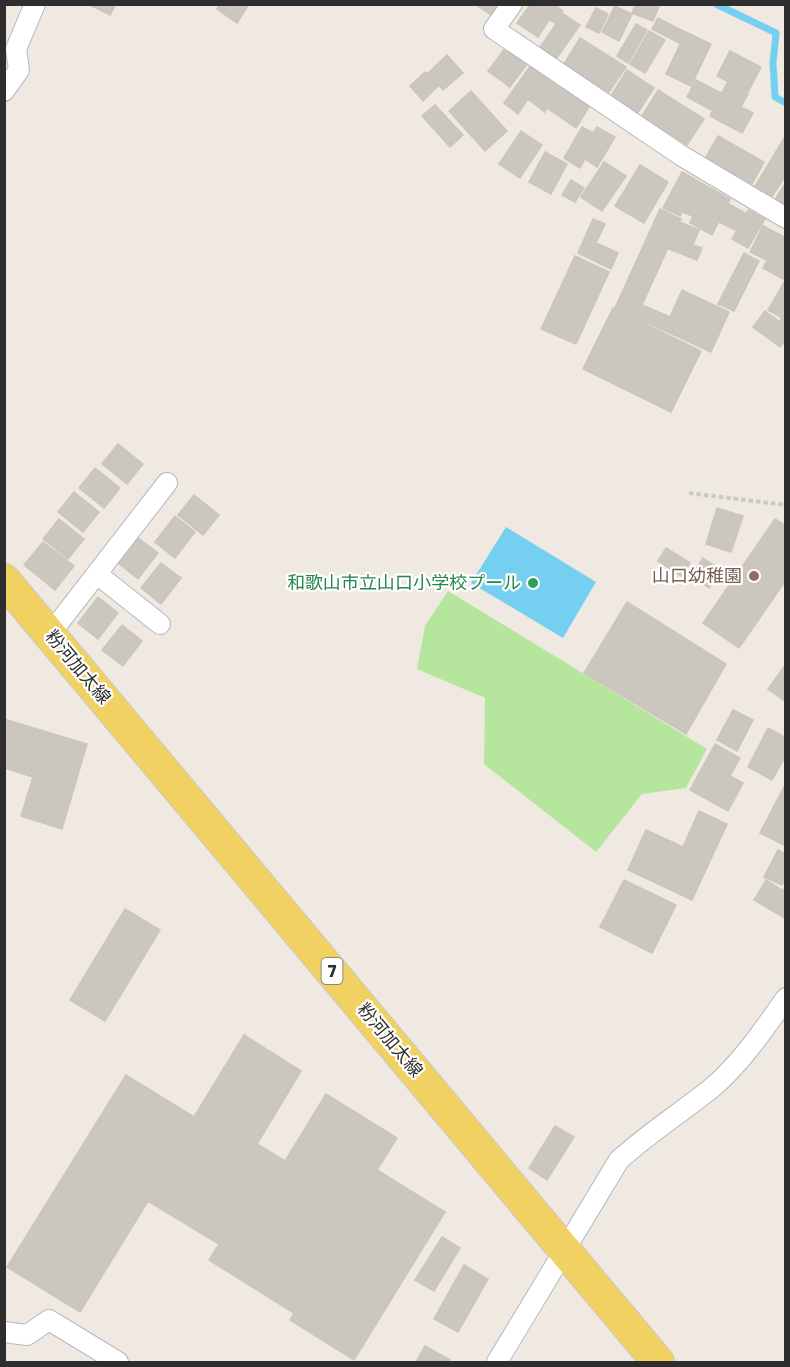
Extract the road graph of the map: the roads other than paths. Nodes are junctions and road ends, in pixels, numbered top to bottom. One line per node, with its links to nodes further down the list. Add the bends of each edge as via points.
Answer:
1 (34, 4): 3 (street, via 16,49 19,70)
2 (512, 4): 4 (street, via 494,29 682,156)
3 (4, 91)
4 (786, 218)
5 (167, 483): 6 (street)
6 (97, 574): 8 (street); 9 (street)
7 (4, 580): 9 (main road, 粉河加太線 / 7)
8 (160, 624)
9 (50, 634): 11 (main road, 粉河加太線 / 7)
10 (786, 998): 11 (street, via 758,1039 715,1085 619,1160)
11 (564, 1249): 14 (street); 15 (main road, 粉河加太線 / 7)
12 (4, 1332): 13 (street, via 27,1335 49,1320)
13 (118, 1362)
14 (497, 1362)
15 (658, 1362)

